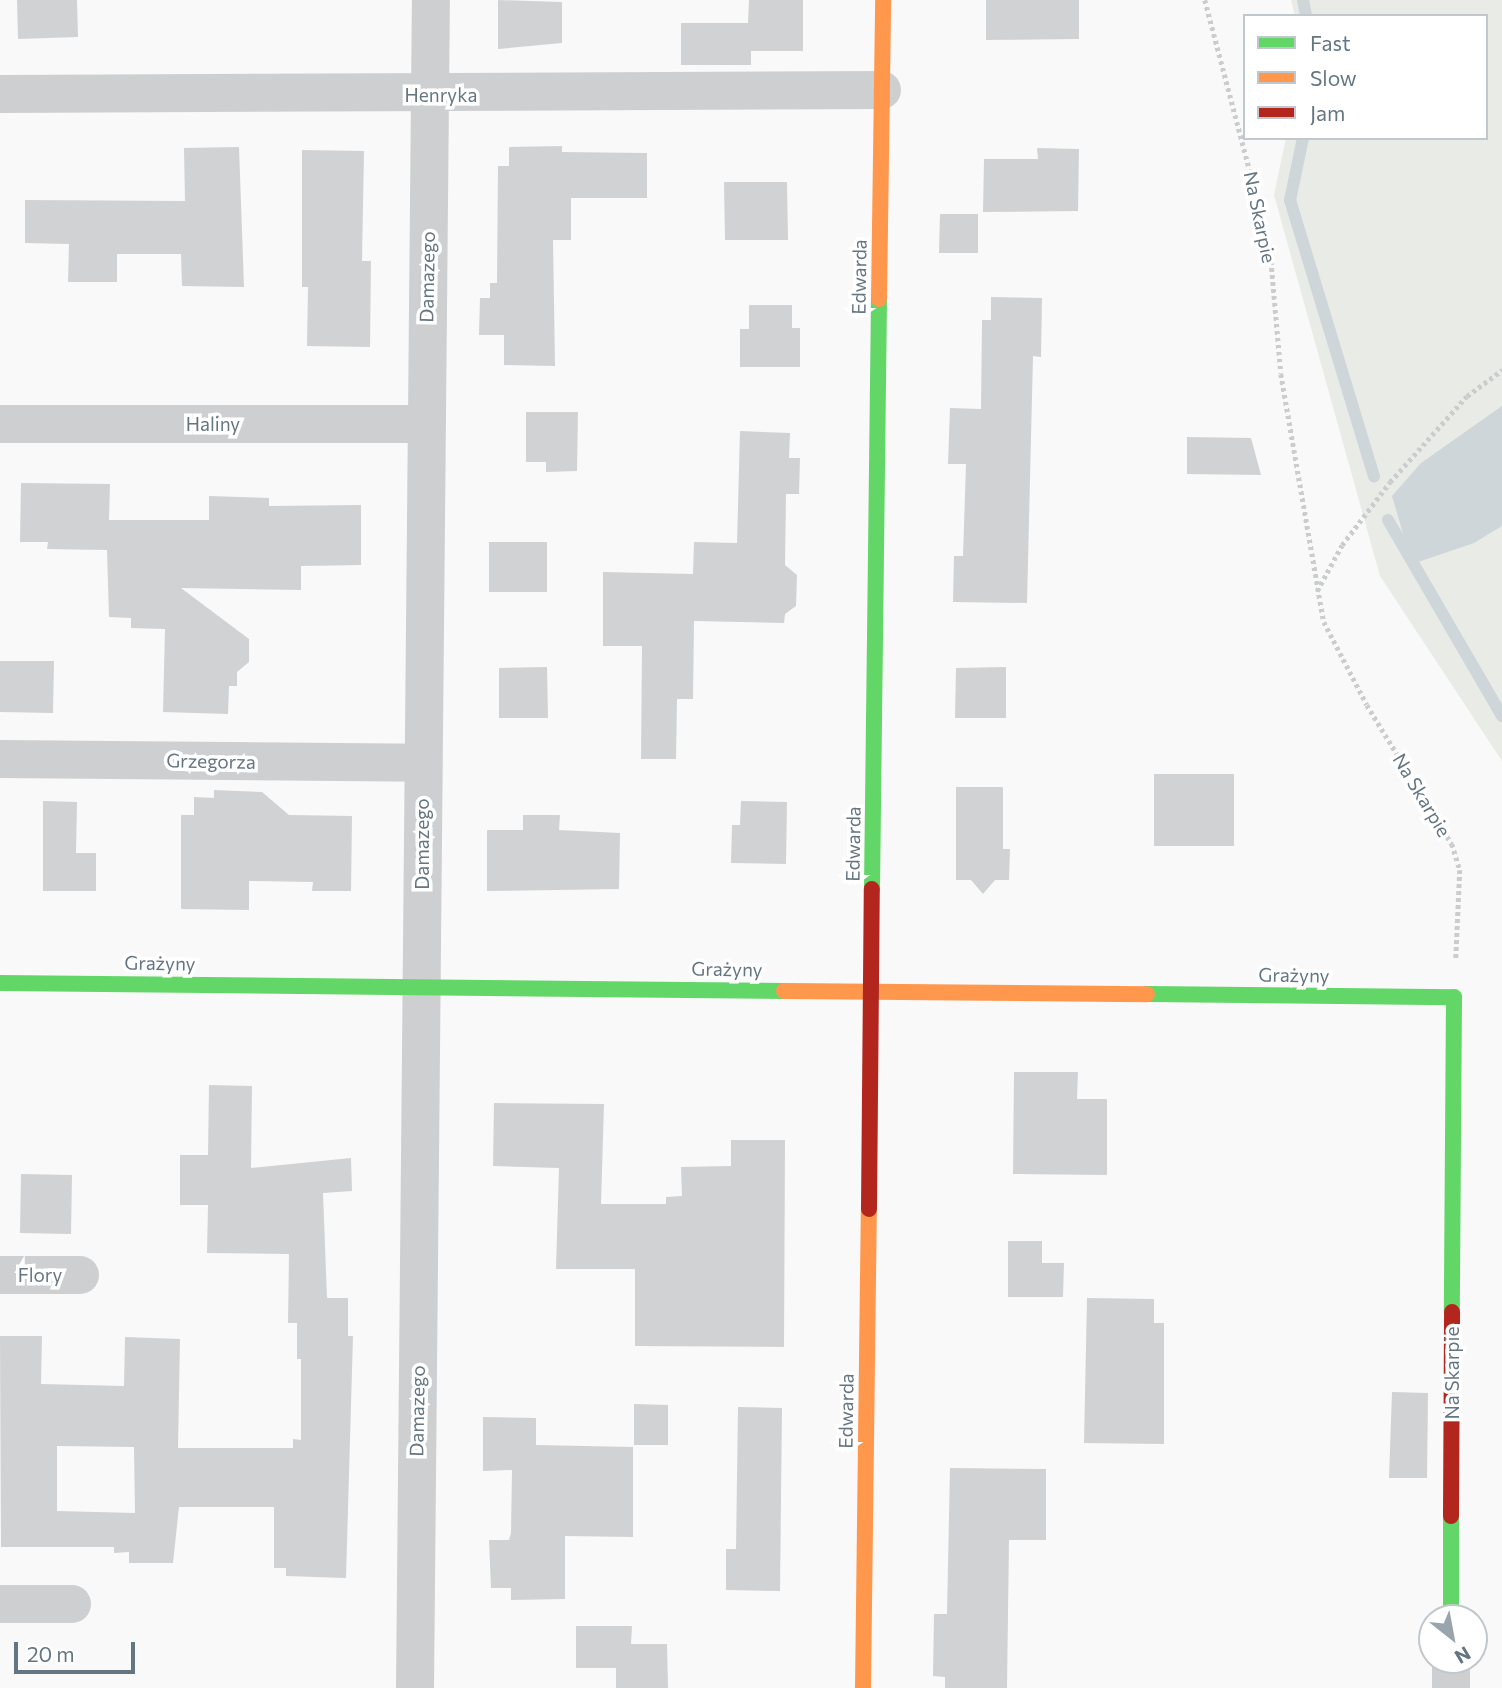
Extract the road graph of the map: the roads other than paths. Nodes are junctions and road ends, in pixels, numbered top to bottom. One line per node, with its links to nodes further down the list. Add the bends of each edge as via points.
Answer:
1 (431, 0): 5 (street, Damazego)
2 (883, 0): 3 (street, Edwarda)
3 (882, 90): 5 (street, Henryka); 12 (street, Edwarda)
4 (0, 94): 5 (street, Henryka)
5 (430, 96): 7 (street, Damazego)
6 (0, 424): 7 (street, Haliny)
7 (425, 424): 9 (street, Damazego)
8 (0, 759): 9 (street, Grzegorza)
9 (422, 763): 11 (street, Damazego)
10 (0, 983): 11 (street, Grażyny)
11 (422, 986): 12 (street, Grażyny); 19 (street, Damazego)
12 (872, 992): 13 (street, Grażyny); 20 (street, Edwarda)
13 (1454, 997): 18 (street, Na Skarpie)
14 (0, 1275): 15 (street, Flory)
15 (80, 1276)
16 (0, 1604): 17 (street)
17 (72, 1604)
18 (1451, 1604)
19 (415, 1688)
20 (863, 1688)

